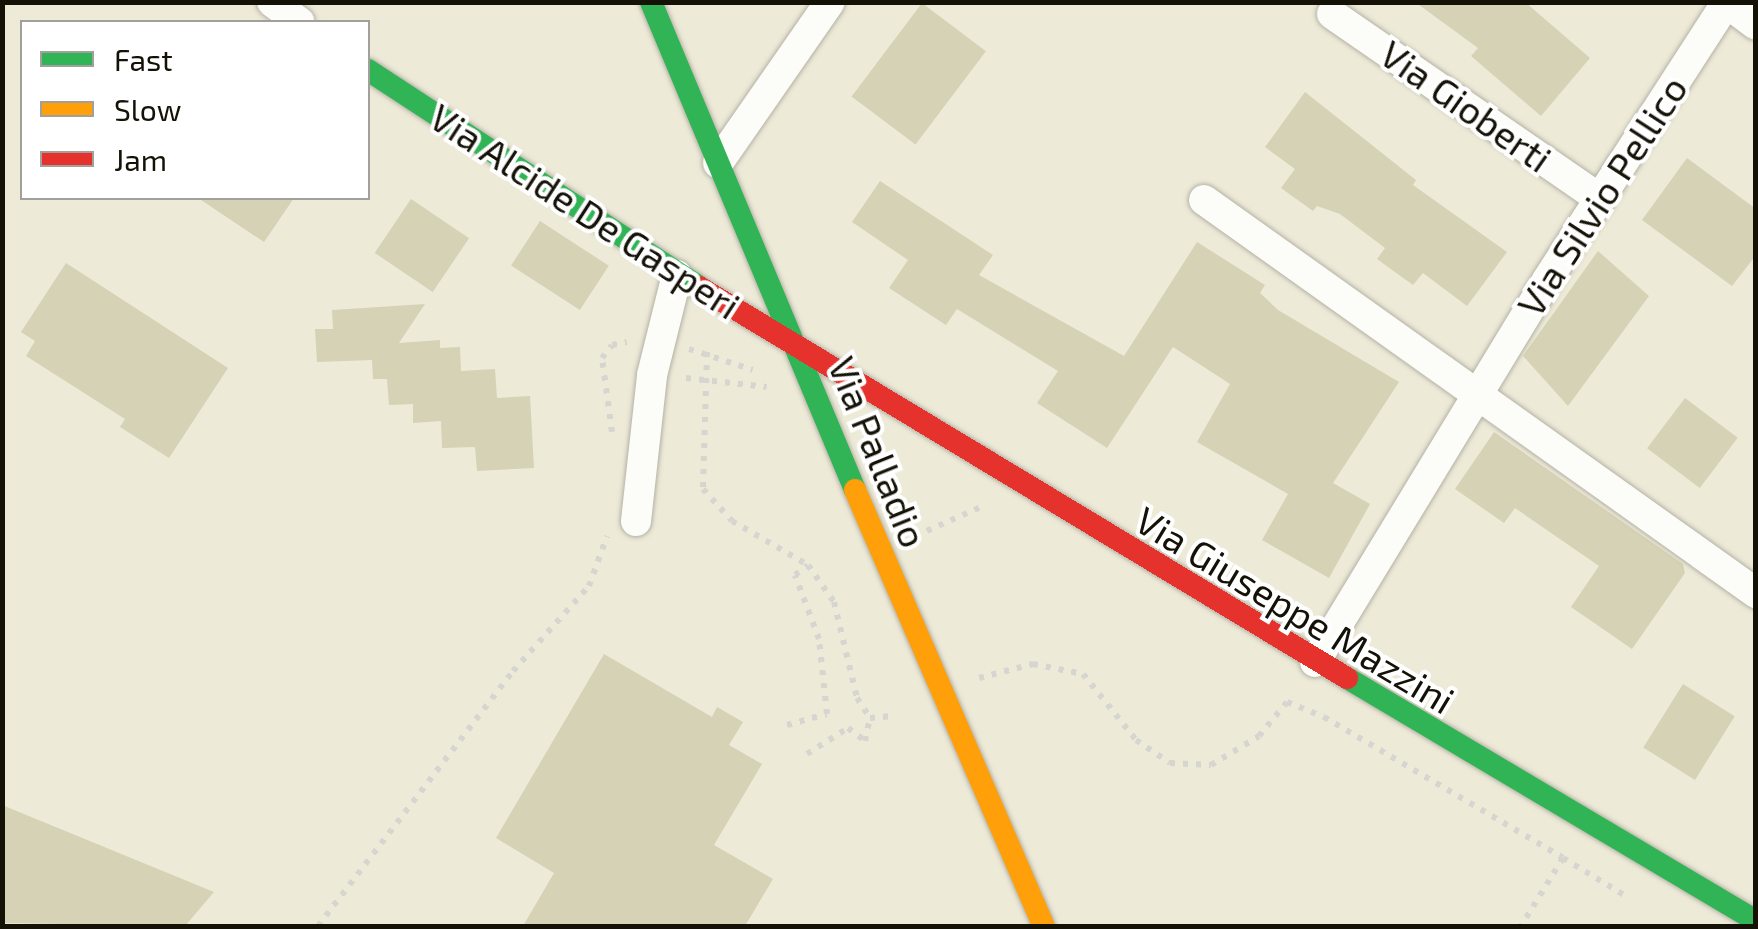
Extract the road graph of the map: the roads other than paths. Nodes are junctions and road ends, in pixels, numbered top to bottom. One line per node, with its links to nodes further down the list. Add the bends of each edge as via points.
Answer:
1 (272, 2): 6 (street)
2 (651, 2): 9 (street, Via Palladio)
3 (830, 2): 9 (street)
4 (1727, 3): 7 (street); 10 (street, Via Silvio Pellico)
5 (1332, 14): 10 (street, Via Gioberti)
6 (297, 20)
7 (1756, 25)
8 (370, 71): 12 (street, Via Alcide De Gasperi)
9 (718, 164): 13 (street, Via Palladio)
10 (1600, 199): 14 (street, Via Silvio Pellico)
11 (1204, 200): 14 (street)
12 (677, 274): 13 (street, Via Alcide De Gasperi, via 761,322); 15 (street)
13 (801, 354): 17 (street, Via Giuseppe Mazzini); 19 (street, Via Palladio, via 932,676)
14 (1479, 391): 16 (street); 17 (street, Via Silvio Pellico)
15 (623, 524)
16 (1756, 593)
17 (1315, 662): 18 (street, Via Giuseppe Mazzini)
18 (1756, 921)
19 (1044, 926)

